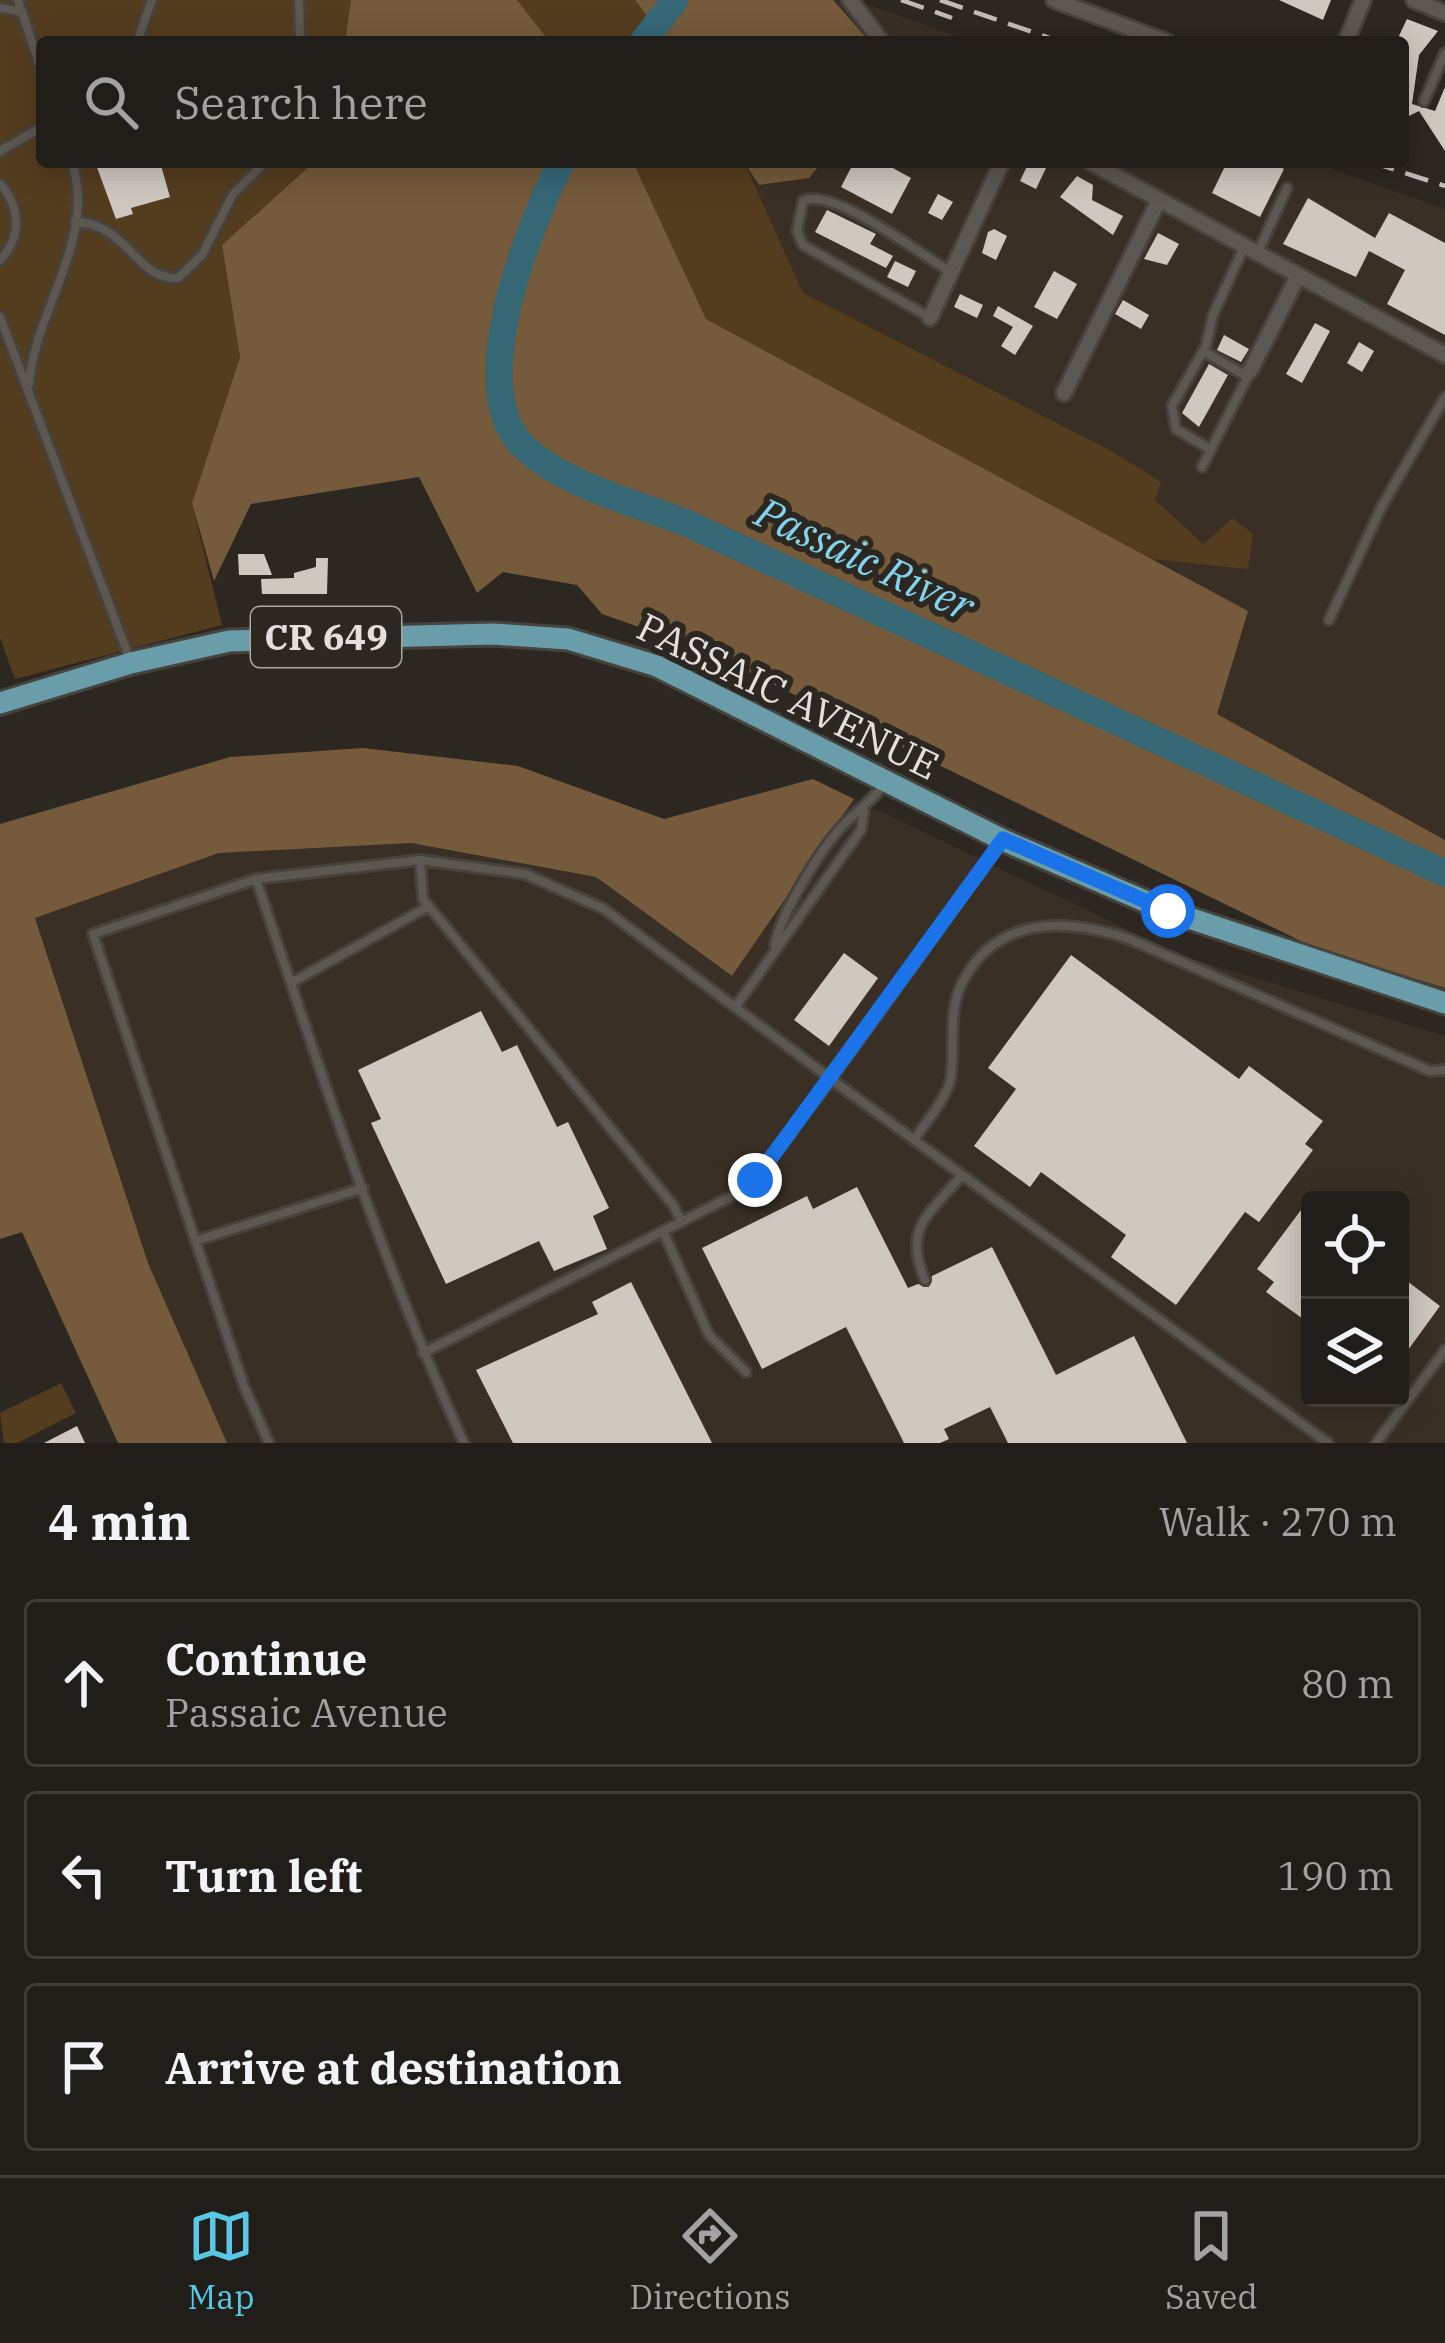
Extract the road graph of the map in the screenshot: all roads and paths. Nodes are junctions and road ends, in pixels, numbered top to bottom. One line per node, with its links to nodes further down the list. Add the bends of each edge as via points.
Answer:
1 (18, 0): 9 (lane)
2 (152, 0): 11 (lane)
3 (299, 0): 12 (lane)
4 (850, 0): 13 (street)
5 (1054, 0): 14 (street)
6 (1363, 0): 15 (street)
7 (1414, 0): 10 (street)
8 (0, 8): 9 (lane)
9 (22, 12): 17 (lane)
10 (1445, 13)
11 (138, 36)
12 (300, 36)
13 (877, 36)
14 (1152, 36)
15 (1348, 36)
16 (1445, 52): 18 (lane)
17 (36, 54)
18 (1424, 101)
19 (36, 131): 20 (lane)
20 (0, 151)
21 (72, 168): 28 (lane)
22 (259, 168): 28 (lane, via 232,194 202,255 178,278 148,270 113,232)
23 (999, 168): 31 (street)
24 (1101, 168): 27 (street)
25 (0, 184): 30 (lane, via 17,219)
26 (1287, 188): 29 (lane)
27 (1159, 200): 29 (street); 39 (street)
28 (75, 222): 38 (lane, via 32,352)
29 (1250, 250): 32 (street); 35 (lane)
30 (0, 260)
31 (951, 272): 34 (street); 34 (lane, via 836,202 803,201 796,231 802,245)
32 (1298, 276): 36 (street); 37 (street)
33 (0, 317): 38 (lane)
34 (930, 318)
35 (1203, 351): 37 (lane); 41 (lane, via 1172,419 1188,440)
36 (1445, 355)
37 (1249, 374): 41 (lane)
38 (28, 391): 44 (lane)
39 (1064, 392)
40 (1445, 398): 43 (lane)
41 (1211, 450): 42 (lane)
42 (1202, 467)
43 (1329, 620)
44 (131, 663): 45 (main road, PASSAIC AVENUE / CR 649); 46 (main road, PASSAIC AVENUE / CR 649, via 256,639 568,639 657,666)
45 (0, 703)
46 (886, 783): 47 (lane); 48 (main road, PASSAIC AVENUE / CR 649)
47 (864, 812): 52 (lane, via 861,830 791,934); 52 (lane, via 846,822 779,923)
48 (1003, 839): 54 (main road, PASSAIC AVENUE / CR 649, via 1184,917); 57 (lane)
49 (421, 860): 50 (lane); 51 (lane); 55 (lane, via 525,874 570,890)
50 (256, 879): 53 (lane); 63 (lane, via 93,934)
51 (429, 906): 53 (lane); 61 (lane)
52 (775, 945): 55 (lane)
53 (291, 982): 60 (lane)
54 (1445, 1003)
55 (736, 1006): 57 (lane)
56 (1445, 1070): 58 (lane, via 1430,1071 1129,939 1083,924 1029,926 994,941 960,987 951,1080)
57 (831, 1079): 58 (lane); 61 (lane, via 755,1180)
58 (914, 1140): 59 (lane)
59 (960, 1177): 64 (lane, via 916,1232 914,1254); 70 (lane)
60 (363, 1188): 63 (lane); 66 (lane)
61 (682, 1222): 62 (lane)
62 (663, 1231): 66 (lane); 67 (lane, via 709,1335)
63 (195, 1241): 68 (lane)
64 (925, 1280)
65 (1445, 1350): 71 (lane)
66 (423, 1353): 69 (lane)
67 (746, 1372)
68 (269, 1443)
69 (464, 1443)
70 (1328, 1443)
71 (1376, 1443)

